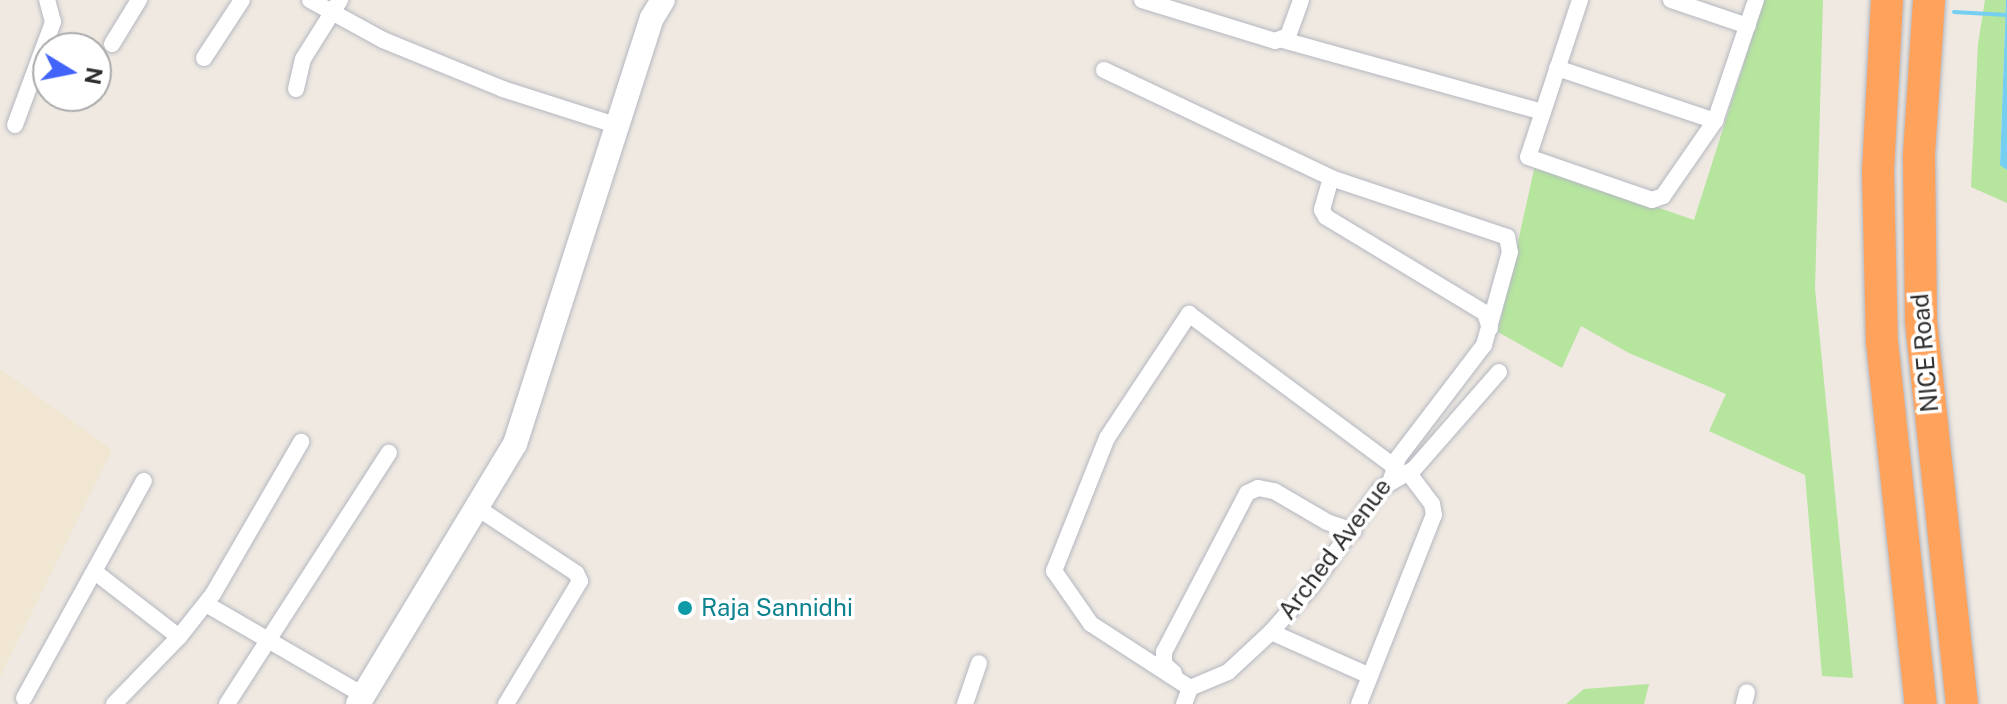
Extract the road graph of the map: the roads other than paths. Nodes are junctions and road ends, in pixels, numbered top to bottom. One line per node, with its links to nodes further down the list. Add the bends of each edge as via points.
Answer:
1 (47, 0): 23 (street, via 53,22)
2 (139, 0): 16 (street)
3 (242, 0): 17 (street)
4 (310, 0): 13 (street)
5 (663, 0): 24 (street, via 652,18)
6 (1142, 0): 15 (street)
7 (1301, 0): 15 (street)
8 (1580, 0): 18 (street)
9 (1671, 0): 14 (street)
10 (1756, 0): 14 (street)
11 (1887, 0): 49 (highway, NICE Road, via 1877,239 1895,476)
12 (1929, 0): 50 (highway, NICE Road, via 1921,88 1918,260)
13 (336, 6): 20 (street, via 303,59); 24 (street, via 383,40 503,89)
14 (1748, 26): 22 (street)
15 (1283, 40): 21 (street)
16 (112, 44)
17 (204, 58)
18 (1557, 68): 21 (street); 22 (street)
19 (1104, 70): 25 (street)
20 (296, 89)
21 (1543, 112): 22 (street, via 1528,157 1652,200 1663,196)
22 (1715, 121)
23 (15, 125)
24 (618, 126): 32 (street, via 515,444)
25 (1331, 178): 26 (street, via 1322,210 1326,217 1485,313); 26 (street, Arched Avenue, via 1507,237 1510,252)
26 (1490, 328): 30 (street, Arched Avenue)
27 (1499, 372): 30 (street)
28 (301, 442): 35 (street)
29 (389, 453): 38 (street)
30 (1398, 474): 33 (street, Arched Avenue, via 1381,488); 40 (street, via 1432,504 1434,515); 41 (street, via 1189,314 1107,438 1054,571 1091,624)
31 (144, 481): 34 (street)
32 (476, 507): 43 (street); 46 (street, via 576,573 580,581)
33 (1353, 531): 36 (street, Arched Avenue); 41 (street, via 1274,491 1258,488 1247,493 1164,652 1164,664)
34 (95, 572): 37 (street); 42 (street)
35 (206, 604): 37 (street); 38 (street)
36 (1271, 632): 40 (street); 41 (street, Arched Avenue, via 1228,672)
37 (179, 637): 44 (street)
38 (268, 641): 43 (street); 45 (street)
39 (979, 663): 47 (street)
40 (1370, 676): 48 (street)
41 (1187, 696)
42 (24, 698)
43 (360, 700)
44 (114, 704)
45 (227, 704)
46 (506, 704)
47 (965, 704)
48 (1359, 704)
49 (1921, 704)
50 (1962, 704)

